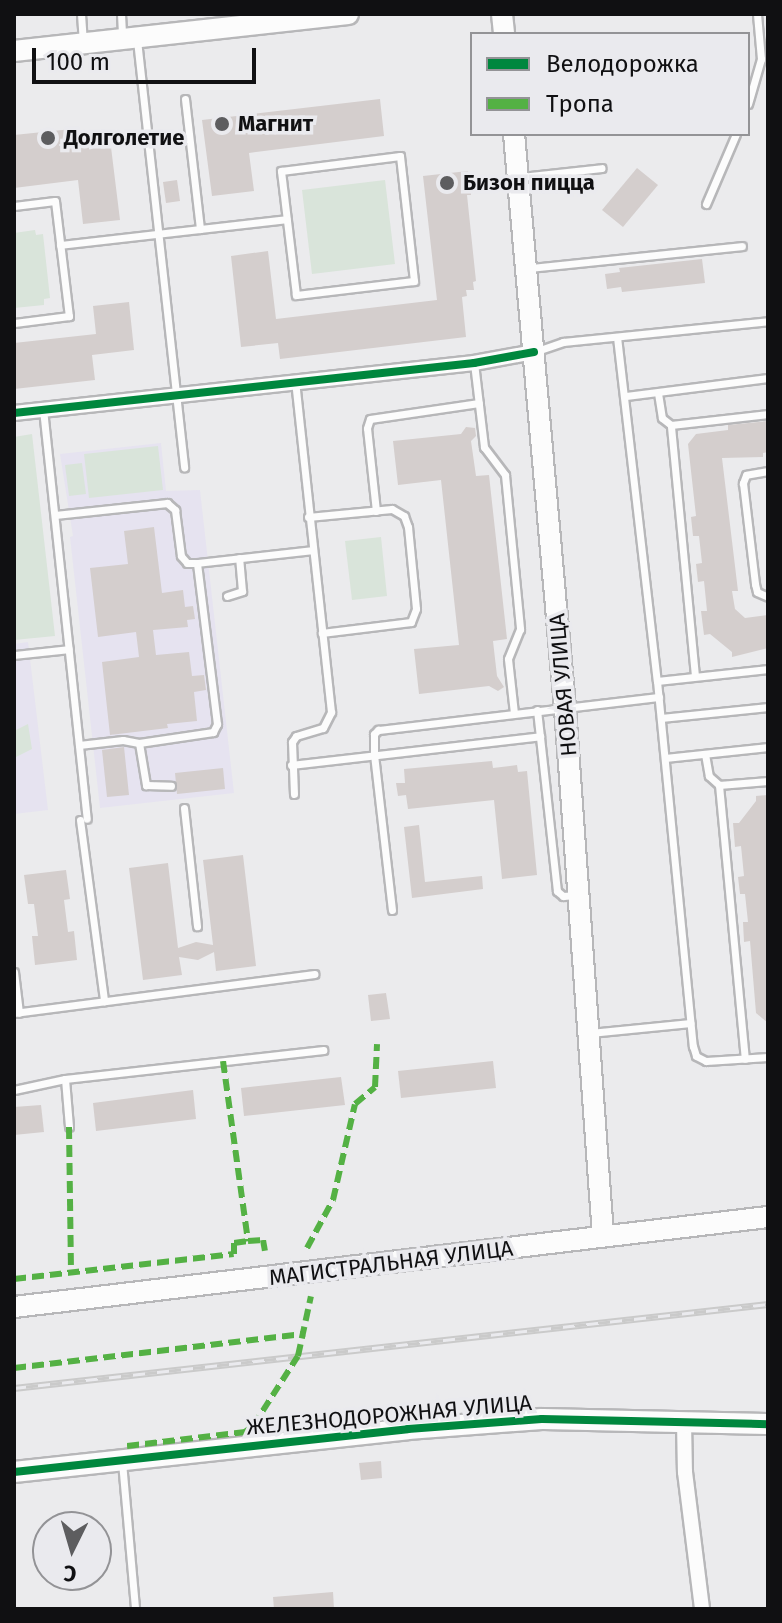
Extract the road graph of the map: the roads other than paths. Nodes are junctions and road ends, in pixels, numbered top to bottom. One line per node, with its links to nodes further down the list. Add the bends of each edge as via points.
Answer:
1 (81, 14): 6 (lane)
2 (121, 14): 5 (lane)
3 (344, 14): 5 (main road)
4 (757, 14): 8 (lane, via 761,59)
5 (130, 38): 6 (main road); 18 (lane)
6 (84, 43): 7 (main road)
7 (14, 51)
8 (750, 97)
9 (185, 99): 17 (lane)
10 (514, 136): 13 (main road, НОВАЯ УЛИЦА)
11 (735, 136): 14 (lane)
12 (602, 168): 13 (lane)
13 (519, 177): 21 (main road, НОВАЯ УЛИЦА)
14 (706, 204)
15 (14, 206): 19 (lane, via 55,201)
16 (287, 219): 16 (lane, via 296,295 414,281 400,156 281,171); 17 (lane)
17 (200, 229): 18 (lane)
18 (159, 233): 19 (lane); 29 (lane)
19 (60, 245): 23 (lane, via 69,316)
20 (742, 246): 21 (lane)
21 (527, 268): 25 (main road, НОВАЯ УЛИЦА)
22 (768, 321): 24 (lane)
23 (14, 323)
24 (617, 337): 25 (lane, via 563,342); 31 (lane)
25 (534, 352): 26 (street); 55 (main road, НОВАЯ УЛИЦА)
26 (474, 363): 28 (street); 32 (lane)
27 (768, 378): 30 (lane)
28 (295, 381): 29 (street); 41 (lane)
29 (176, 393): 33 (street); 37 (lane)
30 (658, 393): 31 (lane); 36 (lane, via 662,418)
31 (626, 396): 52 (lane)
32 (479, 403): 39 (lane, via 370,419); 57 (lane, via 484,447 505,475 520,629 508,659)
33 (43, 409): 34 (street); 40 (lane)
34 (14, 413)
35 (768, 414): 36 (lane)
36 (671, 425): 51 (lane)
37 (184, 467)
38 (768, 471): 46 (lane, via 746,475 743,483 755,584 757,592)
39 (376, 511): 41 (lane); 47 (lane, via 392,509 407,521 415,615 403,625)
40 (55, 515): 44 (lane, via 167,503 175,510 181,556 187,563); 48 (lane)
41 (308, 517): 42 (lane)
42 (312, 550): 43 (lane); 47 (lane)
43 (239, 558): 44 (lane); 45 (lane, via 242,591)
44 (197, 563): 60 (lane, via 217,724 208,734)
45 (227, 596)
46 (768, 597)
47 (322, 633): 66 (lane, via 331,712 323,728 296,736 289,750)
48 (69, 649): 49 (lane); 61 (lane)
49 (14, 655)
50 (768, 669): 51 (lane)
51 (695, 676): 52 (lane)
52 (657, 681): 53 (lane)
53 (659, 697): 55 (lane); 58 (lane)
54 (768, 707): 58 (lane)
55 (565, 708): 56 (lane); 72 (main road, НОВАЯ УЛИЦА)
56 (537, 710): 57 (lane); 59 (lane)
57 (514, 713): 64 (lane, via 382,727 374,734)
58 (661, 718): 65 (lane)
59 (540, 736): 64 (lane); 72 (lane, via 557,891)
60 (139, 743): 61 (lane); 69 (lane, via 146,785)
61 (79, 745): 77 (lane)
62 (768, 747): 63 (lane)
63 (705, 754): 65 (lane); 68 (lane, via 709,776)
64 (374, 755): 66 (lane); 73 (lane)
65 (665, 758): 79 (lane)
66 (291, 765): 70 (lane)
67 (768, 781): 68 (lane)
68 (719, 785): 83 (lane)
69 (171, 786)
70 (294, 794)
71 (184, 808): 74 (lane)
72 (579, 895): 80 (main road, НОВАЯ УЛИЦА)
73 (392, 910)
74 (197, 926)
75 (14, 972): 78 (lane)
76 (314, 974): 77 (lane)
77 (104, 1001): 78 (lane)
78 (17, 1013)
79 (691, 1023): 80 (lane); 83 (lane, via 696,1056 717,1062)
80 (590, 1033): 88 (main road, НОВАЯ УЛИЦА)
81 (323, 1050): 84 (lane)
82 (768, 1057): 83 (lane)
83 (745, 1059)
84 (65, 1079): 85 (lane); 86 (lane)
85 (14, 1090)
86 (69, 1127)
87 (768, 1217): 88 (main road, МАГИСТРАЛЬНАЯ УЛИЦА)
88 (603, 1236): 89 (main road, МАГИСТРАЛЬНАЯ УЛИЦА)
89 (14, 1307)
90 (684, 1422): 91 (main road, ЖЕЛЕЗНОДОРОЖНАЯ УЛИЦА); 92 (main road, ЖЕЛЕЗНОДОРОЖНАЯ УЛИЦА, via 542,1419); 95 (street)
91 (768, 1424)
92 (122, 1460): 93 (main road, ЖЕЛЕЗНОДОРОЖНАЯ УЛИЦА); 94 (lane)
93 (14, 1472)
94 (135, 1609)
95 (702, 1609)

